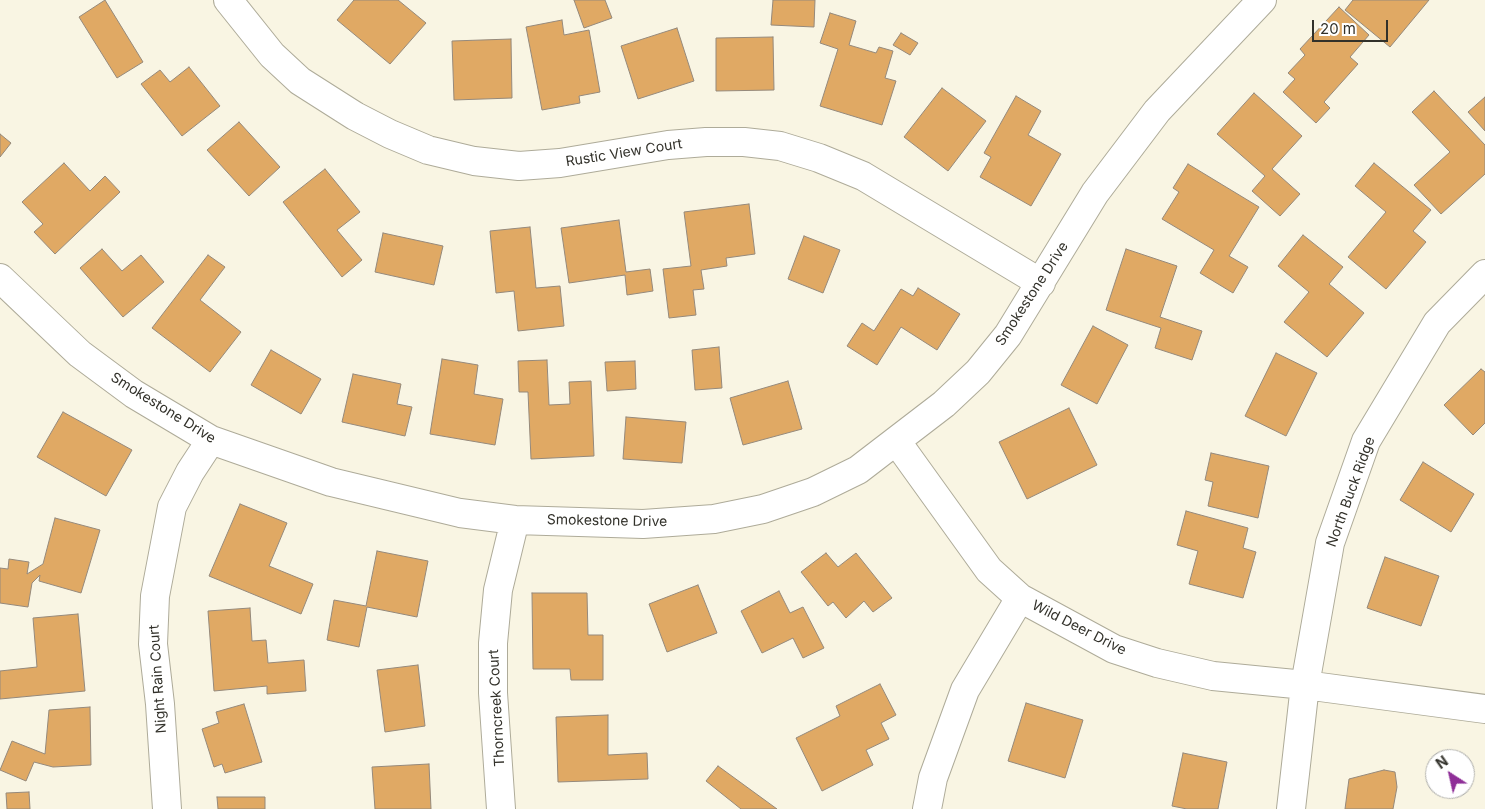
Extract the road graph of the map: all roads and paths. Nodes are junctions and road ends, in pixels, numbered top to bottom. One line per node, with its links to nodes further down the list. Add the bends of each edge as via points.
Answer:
1 (228, 0): 5 (street, Rustic View Court, via 272,55 300,81 355,116 428,150 474,161 519,166 706,142 780,146 863,176)
2 (1262, 0): 5 (street, Smokestone Drive, via 1157,111 1095,194)
3 (1485, 274): 10 (street, North Buck Ridge, via 1437,323 1366,441 1330,543)
4 (0, 278): 6 (street, Smokestone Drive, via 80,354 134,394)
5 (1041, 284): 7 (street, Smokestone Drive, via 1008,335 978,372)
6 (211, 440): 8 (street, Smokestone Drive, via 331,482 406,502); 12 (street, Night Rain Court, via 172,507 155,596 153,644)
7 (897, 442): 8 (street, Smokestone Drive, via 858,470 812,492 763,509 714,519 643,524); 9 (street, Wild Deer Drive, via 989,570)
8 (515, 520): 13 (street, Thorncreek Court, via 498,590 493,643)
9 (1020, 598): 10 (street, Wild Deer Drive, via 1114,649 1156,663 1213,676); 14 (street, via 965,690 933,778)
10 (1305, 685): 11 (street, Wild Deer Drive); 15 (street, North Buck Ridge)
11 (1485, 709)
12 (167, 809)
13 (501, 809)
14 (927, 809)
15 (1291, 809)

